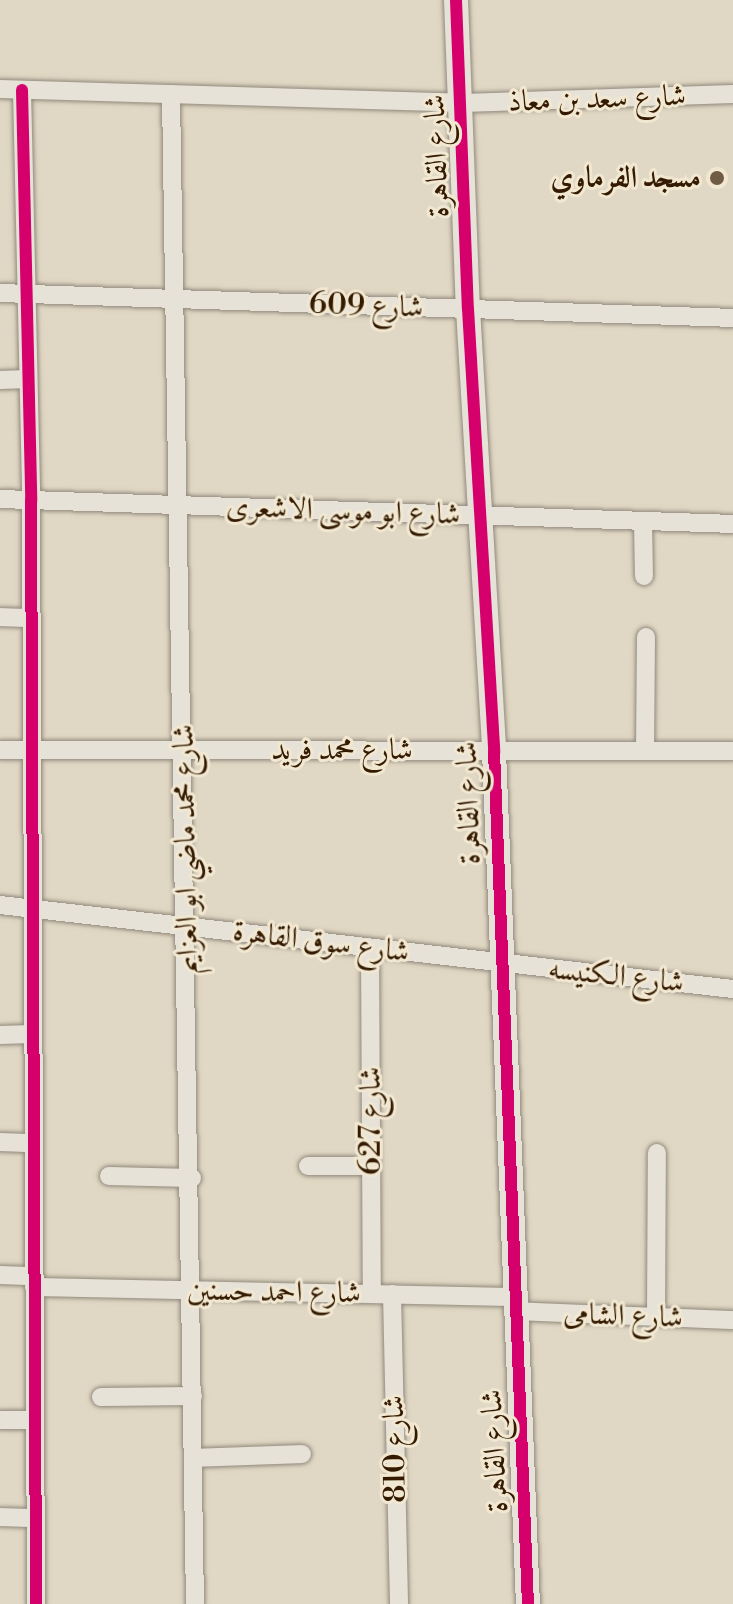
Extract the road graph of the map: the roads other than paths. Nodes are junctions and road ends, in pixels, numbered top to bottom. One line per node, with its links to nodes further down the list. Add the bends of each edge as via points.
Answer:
1 (456, 0): 6 (street, شارع القاهرة)
2 (0, 89): 3 (street, شارع سعد بن معاذ)
3 (22, 90): 4 (street, شارع سعد بن معاذ); 8 (street)
4 (171, 94): 6 (street, شارع سعد بن معاذ); 9 (street, شارع محمد ماضي ابو العزايم)
5 (733, 94): 6 (street, شارع سعد بن معاذ)
6 (462, 103): 10 (street, شارع القاهرة)
7 (0, 293): 8 (street, شارع 609)
8 (26, 294): 9 (street, شارع 609); 12 (street)
9 (175, 299): 10 (street, شارع 609); 16 (street, شارع محمد ماضي ابو العزايم)
10 (468, 309): 11 (street, شارع 609); 17 (street, شارع القاهرة)
11 (733, 318)
12 (28, 379): 13 (street); 15 (street)
13 (0, 380)
14 (0, 499): 15 (street, شارع ابو موسى الاشعرى)
15 (31, 500): 16 (street, شارع ابو موسى الاشعرى); 22 (street)
16 (179, 506): 17 (street, شارع ابو موسى الاشعرى); 26 (street, شارع محمد ماضي ابو العزايم)
17 (479, 515): 18 (street, شارع ابو موسى الاشعرى); 27 (street, شارع القاهرة)
18 (643, 521): 19 (street, شارع ابو موسى الاشعرى); 20 (street)
19 (733, 524)
20 (644, 576)
21 (0, 617): 22 (street)
22 (31, 618): 24 (street)
23 (646, 637): 28 (street)
24 (32, 749): 25 (street, شارع محمد فريد); 26 (street, شارع محمد فريد); 31 (street)
25 (0, 750)
26 (185, 750): 27 (street, شارع محمد فريد); 32 (street, شارع محمد ماضي ابو العزايم)
27 (494, 751): 28 (street, شارع محمد فريد); 34 (street, شارع القاهرة)
28 (645, 751): 29 (street, شارع محمد فريد)
29 (733, 751)
30 (0, 905): 31 (street, شارع سوق القاهرة)
31 (32, 908): 32 (street, شارع سوق القاهرة); 36 (street)
32 (187, 926): 33 (street, شارع سوق القاهرة); 44 (street, شارع محمد ماضي ابو العزايم)
33 (370, 948): 34 (street, شارع سوق القاهرة); 42 (street, شارع 627)
34 (500, 964): 35 (street, شارع الكنيسه); 50 (street, شارع القاهرة)
35 (733, 989)
36 (32, 1034): 37 (street); 39 (street)
37 (0, 1035)
38 (0, 1142): 39 (street)
39 (33, 1143): 46 (street)
40 (657, 1153): 51 (street)
41 (308, 1166): 42 (street)
42 (371, 1166): 48 (street, شارع 627)
43 (109, 1176): 44 (street)
44 (192, 1178): 47 (street, شارع محمد ماضي ابو العزايم)
45 (0, 1275): 46 (street, شارع احمد حسنين)
46 (34, 1282): 47 (street, شارع احمد حسنين); 56 (street)
47 (192, 1290): 48 (street, شارع احمد حسنين); 53 (street, شارع محمد ماضي ابو العزايم)
48 (372, 1294): 49 (street, شارع احمد حسنين)
49 (392, 1294): 50 (street, شارع احمد حسنين); 63 (street, شارع 810)
50 (514, 1304): 51 (street, شارع الشامى); 64 (street, شارع القاهرة)
51 (656, 1317): 52 (street, شارع الشامى)
52 (733, 1320)
53 (193, 1396): 54 (street); 58 (street, شارع محمد ماضي ابو العزايم)
54 (101, 1397)
55 (0, 1420): 56 (street)
56 (35, 1420): 60 (street)
57 (302, 1454): 58 (street)
58 (193, 1458): 62 (street, شارع محمد ماضي ابو العزايم)
59 (0, 1517): 60 (street)
60 (36, 1518): 61 (street)
61 (36, 1604)
62 (195, 1604)
63 (399, 1604)
64 (528, 1604)

